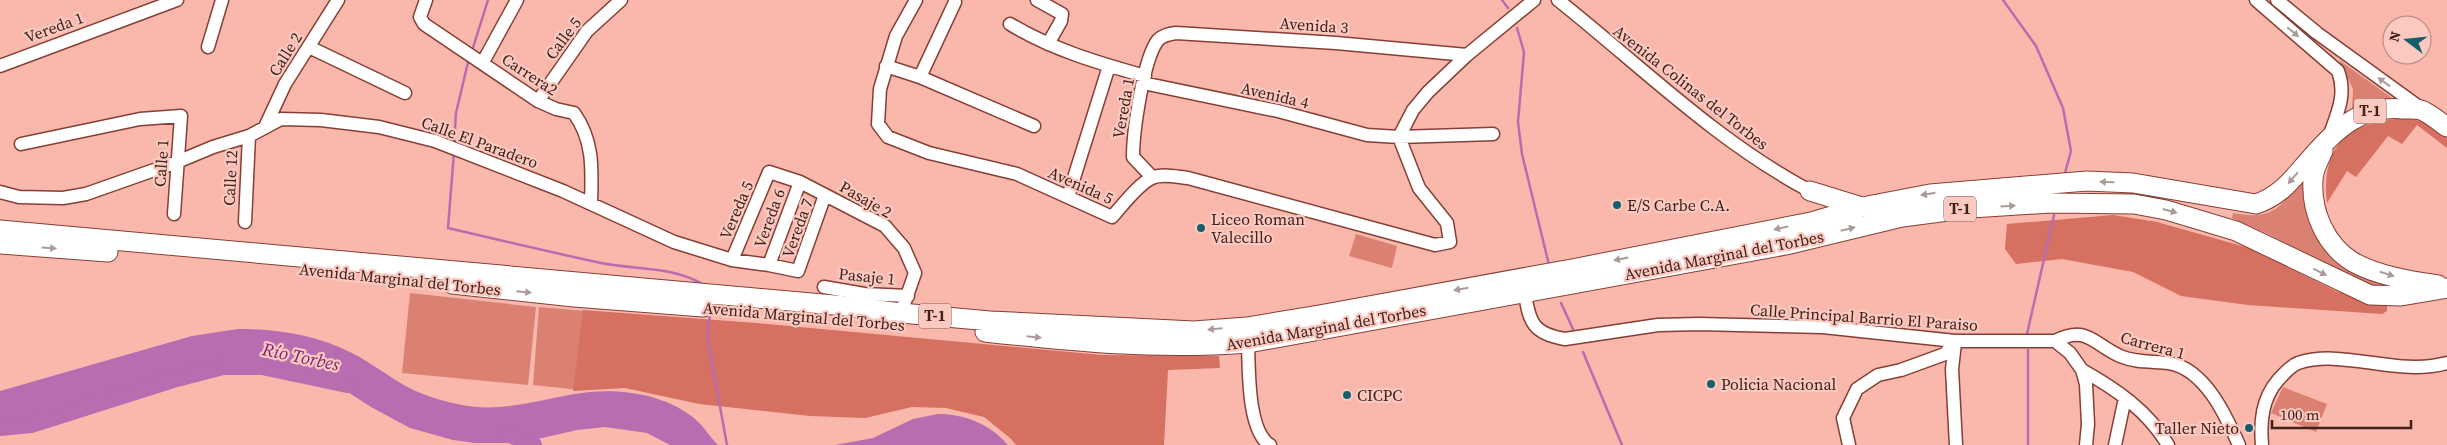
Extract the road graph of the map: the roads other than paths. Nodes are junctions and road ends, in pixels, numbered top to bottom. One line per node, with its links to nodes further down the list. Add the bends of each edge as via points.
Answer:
1 (176, 0): 21 (street, Vereda 1)
2 (222, 0): 17 (street)
3 (426, 0): 20 (street, Carrera2, via 420,17 424,24)
4 (517, 0): 20 (street)
5 (621, 0): 27 (street, Calle 5, via 587,31)
6 (916, 0): 22 (street, Avenida 5, via 896,36)
7 (1036, 0): 16 (street, via 1062,14)
8 (1534, 0): 19 (street)
9 (1558, 0): 41 (street, Avenida Colinas del Torbes, via 1690,111 1777,174)
10 (2256, 0): 35 (street, one-way to 35, via 2338,71 2342,100)
11 (2277, 0): 28 (street, one-way to 11)
12 (335, 1): 18 (street, Calle 2)
13 (955, 2): 24 (street)
14 (1010, 24): 16 (street, Avenida 4)
15 (1160, 38): 19 (street, Avenida 3, via 1176,33); 25 (street, Vereda 1)
16 (1048, 44): 23 (street, Avenida 4)
17 (208, 47)
18 (309, 47): 26 (street); 30 (street, Calle 2, via 284,84)
19 (1467, 55): 34 (street, via 1413,110)
20 (483, 62): 27 (street, Carrera2)
21 (0, 66)
22 (886, 66): 24 (street); 44 (street, Avenida 5, via 880,89 878,124 888,137 929,153 1017,174)
23 (1109, 66): 25 (street, Avenida 4); 44 (street)
24 (920, 77): 29 (street)
25 (1144, 79): 34 (street, Avenida 4, via 1367,135); 39 (street, Vereda 1, via 1133,157)
26 (405, 93)
27 (538, 101): 45 (street, Carrera2, via 574,113 584,127 592,165)
28 (2424, 110): 31 (highway); 35 (highway, T-1, via 2372,110 2359,115)
29 (1034, 126)
30 (265, 128): 33 (street, Calle El Paradero); 45 (street, Calle El Paradero, via 281,119 298,119 410,134 484,159)
31 (2447, 128)
32 (1493, 134): 34 (street, Avenida 4)
33 (249, 136): 37 (street, Calle El Paradero); 48 (street, Calle 12)
34 (1399, 137): 39 (street, via 1419,188 1447,222 1450,242 1434,245 1416,241 1188,178)
35 (2327, 143): 46 (highway, Avenida Marginal del Torbes / T-1, one-way to 46, via 2282,191 2270,200 2256,204 2133,183 2087,182 1930,194); 57 (highway, one-way to 57, via 2313,178 2316,215 2326,236 2353,262)
36 (21, 144): 37 (street, Calle 1, via 122,122 181,116)
37 (177, 162): 42 (street, Calle El Paradero, via 86,194 63,198); 47 (street, Calle 1)
38 (769, 172): 40 (street, Pasaje 2); 52 (street, Vereda 5)
39 (1152, 178): 44 (street, Avenida 5, via 1132,194 1112,217)
40 (800, 182): 43 (street, Pasaje 2); 53 (street, Vereda 6)
41 (1810, 191): 46 (highway); 49 (highway, via 1815,198 1816,212)
42 (0, 192)
43 (826, 195): 54 (street, Vereda 7); 58 (street, Pasaje 2, via 885,226 904,248 915,273)
44 (1068, 197)
45 (591, 204): 52 (street, Calle El Paradero, via 674,242)
46 (1862, 207): 49 (highway, Avenida Marginal del Torbes / T-1)
47 (174, 214)
48 (245, 222)
49 (1811, 222): 55 (highway, Avenida Marginal del Torbes / T-1, one-way to 55)
50 (0, 230): 58 (highway, Avenida Marginal del Torbes / T-1, via 844,306)
51 (0, 244): 61 (highway, Avenida Marginal del Torbes / T-1, one-way to 61, via 1103,344 1194,347)
52 (732, 260): 53 (street, Calle El Paradero)
53 (769, 265): 54 (street, Calle El Paradero)
54 (798, 271)
55 (1524, 286): 57 (highway, Avenida Marginal del Torbes / T-1, one-way to 57, via 1786,245 1902,217 1971,208 2094,203 2134,204 2166,210 2236,231 2370,294 2401,296); 58 (highway, Avenida Marginal del Torbes / T-1, one-way to 58, via 1247,327 1194,331 1101,328); 59 (street, Calle Principal Barrio El Paraiso, via 1528,316 1538,330 1565,339 1658,325 1699,324 1823,327); 61 (highway, Avenida Marginal del Torbes / T-1)
56 (824, 287): 58 (street, Pasaje 1)
57 (2447, 287)
58 (905, 305)
59 (1955, 341): 60 (street, Calle Principal Barrio El Paraiso); 66 (street, via 1946,354 1878,375 1857,389 1843,418); 67 (street, via 1952,369)
60 (2055, 341): 63 (street, via 2070,353); 71 (street, Carrera 1, via 2070,333 2082,334 2122,357 2171,364 2191,373 2224,411)
61 (1248, 343): 65 (street, via 1250,395 1261,434)
62 (2447, 363): 72 (street, via 2400,368 2342,361 2297,363 2271,388 2263,408)
63 (2082, 370): 64 (street); 68 (street, via 2087,410)
64 (2126, 398): 69 (street); 70 (street, via 2149,419)
65 (1270, 445)
66 (1850, 445)
67 (1956, 445)
68 (2086, 445)
69 (2115, 445)
70 (2168, 445)
71 (2239, 445)
72 (2262, 445)

